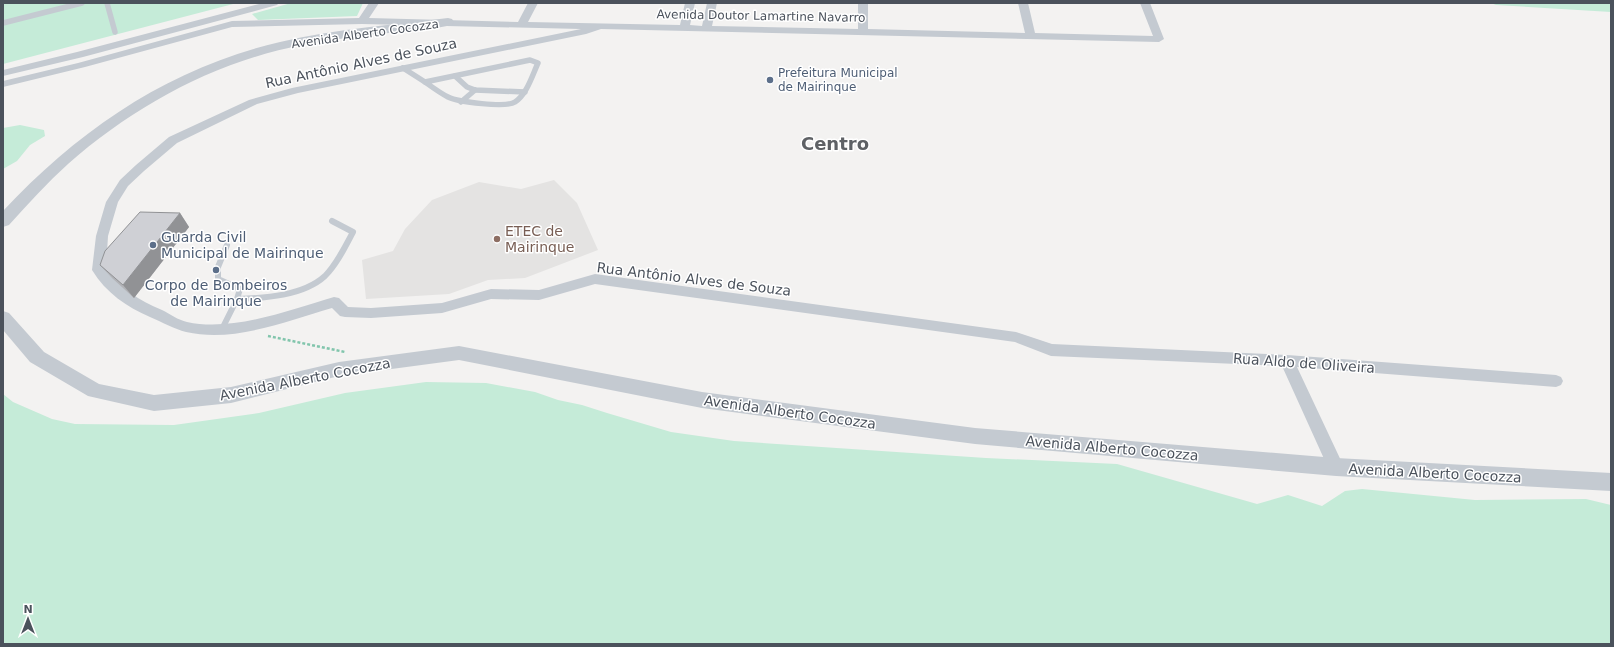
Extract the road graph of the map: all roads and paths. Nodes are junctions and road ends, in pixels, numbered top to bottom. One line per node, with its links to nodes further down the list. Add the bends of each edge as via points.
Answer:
1 (82, 3): 13 (lane)
2 (107, 3): 18 (lane)
3 (274, 3): 22 (street)
4 (374, 3): 11 (street)
5 (533, 3): 14 (street)
6 (690, 3): 16 (street)
7 (712, 3): 17 (street)
8 (863, 3): 19 (street)
9 (1023, 3): 20 (street)
10 (1145, 3): 20 (street, Avenida Doutor Lamartine Navarro, via 1159,38)
11 (362, 21): 12 (street, Avenida Doutor Lamartine Navarro); 25 (street, Avenida Doutor Lamartine Navarro, via 232,24)
12 (448, 22): 14 (street, Avenida Doutor Lamartine Navarro); 29 (street, Avenida Alberto Cocozza, via 319,38 237,58 194,75 148,97 113,120 67,158)
13 (3, 23)
14 (522, 24): 15 (street, Avenida Doutor Lamartine Navarro)
15 (602, 26): 16 (street, Avenida Doutor Lamartine Navarro); 21 (street, Rua Antônio Alves de Souza)
16 (684, 28): 17 (street, Avenida Doutor Lamartine Navarro)
17 (707, 28): 19 (street, Avenida Doutor Lamartine Navarro)
18 (115, 32)
19 (863, 32): 20 (street, Avenida Doutor Lamartine Navarro)
20 (1031, 36)
21 (403, 68): 24 (lane); 34 (street, Rua Antônio Alves de Souza, via 296,90 253,102 173,140 124,183 112,202 102,236 99,270 114,289 133,304 187,327)
22 (3, 73)
23 (455, 76): 24 (lane); 26 (lane, via 467,87); 27 (lane, via 530,60 536,61 538,63)
24 (424, 82): 28 (lane)
25 (3, 84)
26 (475, 90): 27 (lane); 28 (lane)
27 (525, 92): 28 (lane, via 514,103 506,105)
28 (461, 102)
29 (3, 221)
30 (332, 221): 32 (lane, via 353,232 336,262 321,280 298,290)
31 (227, 245): 32 (lane, via 218,267 218,279 240,289)
32 (237, 299): 34 (lane)
33 (3, 318): 40 (street, Avenida Alberto Cocozza, via 37,357 95,391 154,403 232,395 339,369 459,353 702,400 960,434)
34 (222, 329): 36 (street, Rua Antônio Alves de Souza, via 247,326 334,302 345,312 371,314 442,308 491,294 539,295 595,279 1016,337)
35 (263, 335): 37 (path)
36 (1051, 350): 38 (street, Rua Aldo de Oliveira)
37 (349, 353)
38 (1287, 361): 39 (street, Rua Aldo de Oliveira); 40 (street)
39 (1556, 380)
40 (1336, 467): 41 (street, Avenida Alberto Cocozza)
41 (1611, 482)

